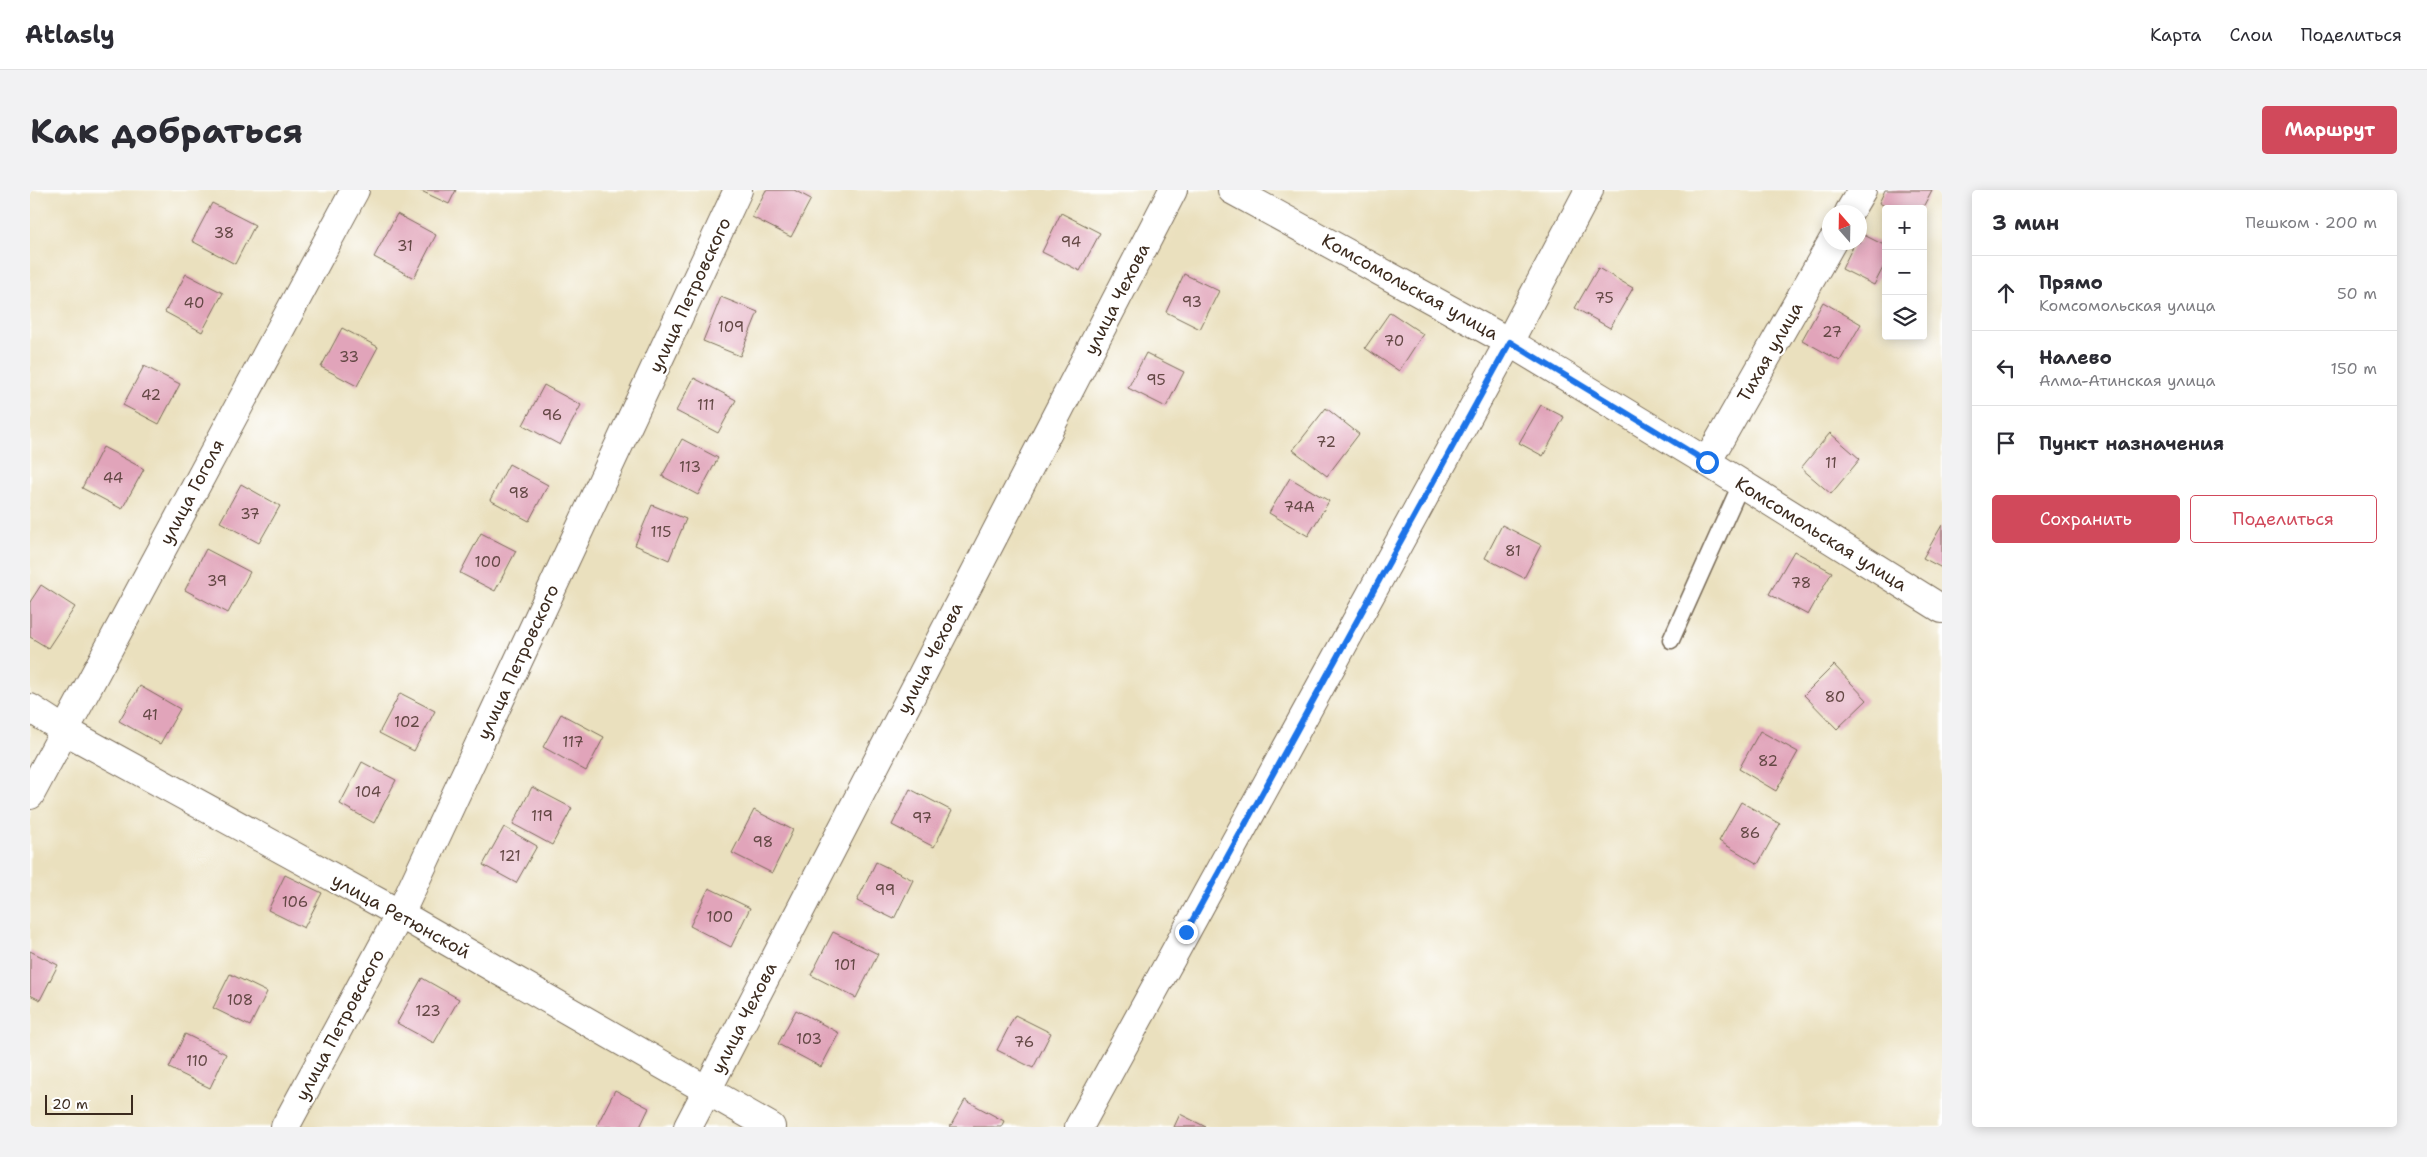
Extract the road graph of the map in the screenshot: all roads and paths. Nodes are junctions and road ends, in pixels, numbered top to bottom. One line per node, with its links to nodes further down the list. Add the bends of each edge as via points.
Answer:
1 (355, 190): 15 (street, улица Гоголя)
2 (738, 190): 17 (street, улица Петровского)
3 (1173, 190): 18 (street, улица Чехова)
4 (1232, 190): 9 (street, Комсомольская улица)
5 (1589, 190): 9 (street)
6 (1862, 190): 7 (street)
7 (1853, 205)
8 (1827, 250): 10 (street, Тихая улица)
9 (1510, 342): 10 (street, Комсомольская улица); 22 (street)
10 (1707, 462): 11 (street, Комсомольская улица)
11 (1741, 484): 12 (street, Комсомольская улица); 13 (lane)
12 (1942, 609)
13 (1672, 640)
14 (30, 708): 15 (street, улица Ретюнской)
15 (64, 730): 16 (street, улица Гоголя); 17 (street, улица Ретюнской)
16 (30, 795)
17 (400, 914): 18 (street, улица Ретюнской); 19 (street, улица Петровского)
18 (706, 1092): 20 (street, улица Чехова); 21 (street, улица Ретюнской)
19 (286, 1127)
20 (688, 1127)
21 (771, 1127)
22 (1079, 1127)

